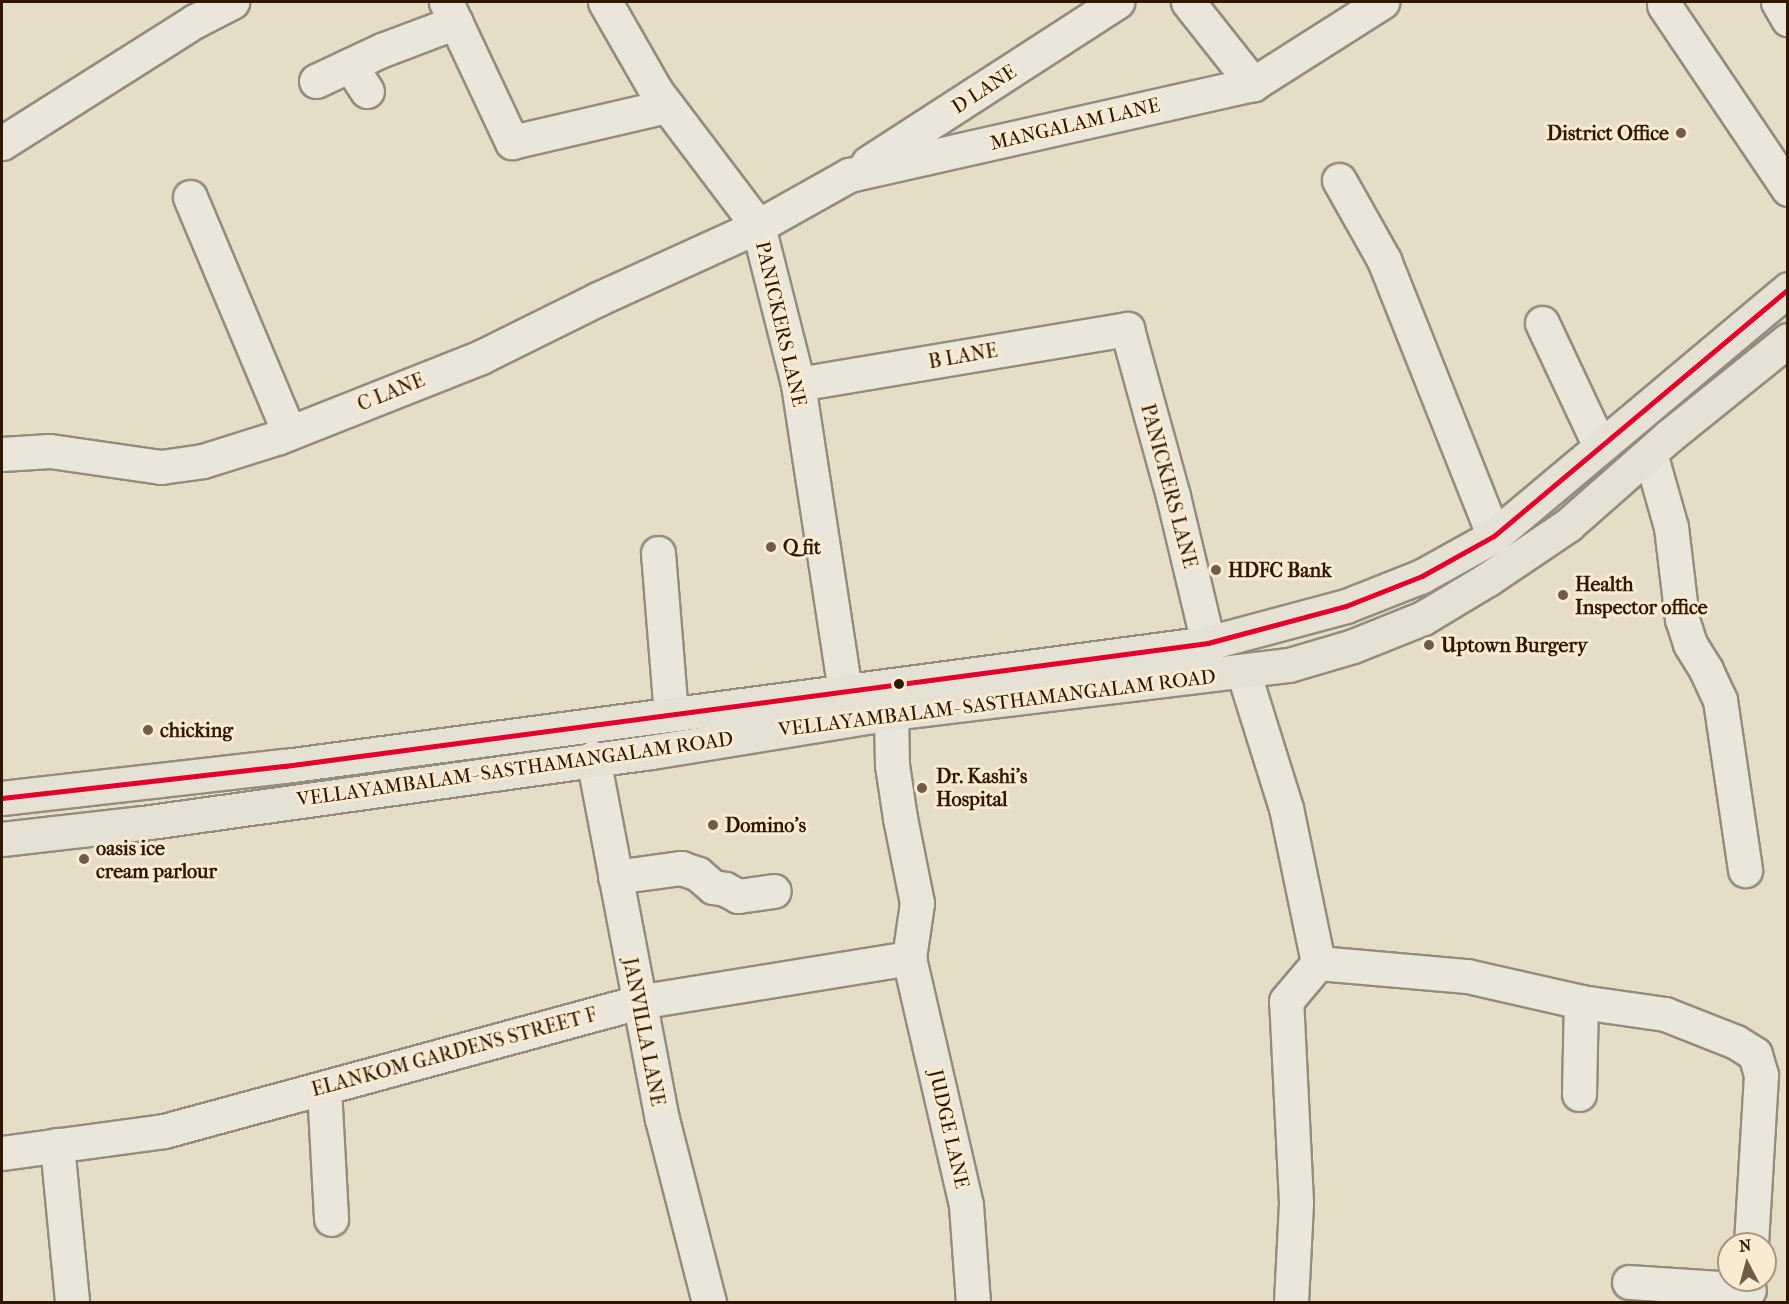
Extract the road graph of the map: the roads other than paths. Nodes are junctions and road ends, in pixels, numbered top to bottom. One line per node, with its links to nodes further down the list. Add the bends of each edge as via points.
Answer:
1 (232, 2): 13 (street, via 195,21)
2 (605, 2): 12 (street, PANICKERS LANE)
3 (1117, 2): 14 (street, D LANE)
4 (1188, 2): 11 (street)
5 (1382, 2): 11 (street, MANGALAM LANE)
6 (1778, 2): 9 (street)
7 (1664, 5): 16 (street)
8 (451, 12): 10 (street, via 382,50 359,78); 12 (street, via 512,142)
9 (1788, 19)
10 (316, 81)
11 (1253, 84): 14 (street, MANGALAM LANE)
12 (667, 106): 18 (street, PANICKERS LANE)
13 (2, 143)
14 (849, 175): 18 (street, MANGALAM LANE)
15 (1340, 180): 29 (street, via 1384,260)
16 (1788, 189)
17 (190, 197): 25 (street)
18 (758, 226): 24 (street, PANICKERS LANE); 25 (street, C LANE, via 481,357)
19 (1777, 298): 22 (street); 26 (main road, VELLAYAMBALAM- SASTHAMANGALAM ROAD)
20 (1542, 323): 26 (street)
21 (1128, 329): 24 (street, B LANE); 31 (street, PANICKERS LANE)
22 (1788, 334)
23 (1788, 340): 27 (main road, VELLAYAMBALAM- SASTHAMANGALAM ROAD)
24 (798, 384): 33 (street, PANICKERS LANE)
25 (288, 433): 28 (street, C LANE, via 203,461 161,467 50,451)
26 (1600, 446): 29 (main road, VELLAYAMBALAM- SASTHAMANGALAM ROAD)
27 (1650, 453): 32 (main road, VELLAYAMBALAM- SASTHAMANGALAM ROAD, via 1568,525 1423,618 1353,646 1289,665); 39 (street, via 1671,527 1682,619 1690,644 1720,700)
28 (2, 454)
29 (1494, 536): 31 (main road, VELLAYAMBALAM- SASTHAMANGALAM ROAD, via 1422,576 1346,606)
30 (658, 553): 35 (street)
31 (1208, 644): 33 (main road, VELLAYAMBALAM- SASTHAMANGALAM ROAD)
32 (1243, 671): 34 (main road, VELLAYAMBALAM- SASTHAMANGALAM ROAD); 43 (street, via 1286,808)
33 (845, 692): 35 (main road, VELLAYAMBALAM- SASTHAMANGALAM ROAD)
34 (891, 713): 36 (main road, VELLAYAMBALAM- SASTHAMANGALAM ROAD); 42 (street, via 892,765 917,903)
35 (671, 714): 37 (main road, VELLAYAMBALAM- SASTHAMANGALAM ROAD, via 285,766)
36 (593, 758): 38 (main road, VELLAYAMBALAM- SASTHAMANGALAM ROAD, via 143,823); 40 (street, JANVILLA LANE)
37 (8, 797): 38 (main road)
38 (9, 838)
39 (1746, 870)
40 (615, 877): 41 (street, via 681,868 738,896); 44 (street, JANVILLA LANE)
41 (774, 891)
42 (909, 958): 44 (street, ELANKOM GARDENS STREET F); 56 (street, JUDGE LANE, via 966,1205)
43 (1318, 963): 45 (street, via 1467,976); 57 (street, via 1286,1001 1296,1202)
44 (638, 1002): 46 (street, ELANKOM GARDENS STREET F); 55 (street, JANVILLA LANE, via 662,1119)
45 (1581, 1002): 47 (street); 51 (street, via 1665,1014 1736,1041 1755,1054 1761,1075 1761,1102)
46 (324, 1088): 48 (street, ELANKOM GARDENS STREET F, via 164,1131); 50 (street)
47 (1579, 1094)
48 (57, 1145): 49 (street, ELANKOM GARDENS STREET F); 54 (street)
49 (2, 1153)
50 (331, 1219)
51 (1752, 1232)
52 (1629, 1282): 53 (street)
53 (1717, 1289)
54 (72, 1302)
55 (709, 1302)
56 (973, 1302)
57 (1291, 1302)

